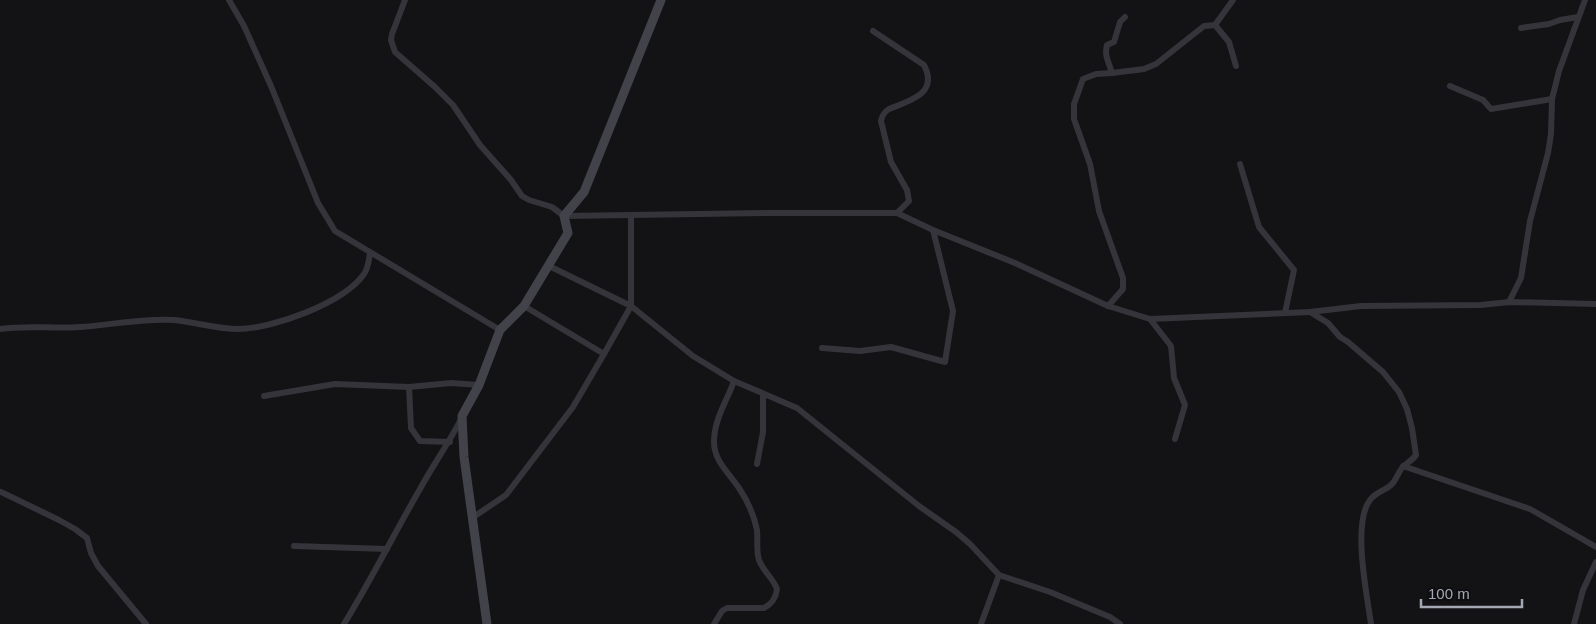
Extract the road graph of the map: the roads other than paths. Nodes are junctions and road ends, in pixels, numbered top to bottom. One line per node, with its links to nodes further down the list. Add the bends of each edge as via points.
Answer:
1 (229, 0): 20 (street, via 271,86 328,221 335,232)
2 (405, 0): 17 (street, via 392,34 395,52 453,105 522,196)
3 (661, 0): 17 (main road, via 584,192)
4 (1233, 0): 8 (street)
5 (1585, 0): 6 (street)
6 (1578, 17): 9 (street); 14 (street)
7 (1125, 18): 12 (street, via 1120,22 1114,42 1107,45 1106,58)
8 (1215, 25): 11 (street, via 1229,42); 12 (street, via 1204,26 1156,64)
9 (1521, 28)
10 (874, 31): 16 (street, via 924,65 927,72 927,82 920,96 884,112 881,121 891,162 907,190 909,202)
11 (1236, 66)
12 (1112, 73): 26 (street, via 1083,78 1074,104 1074,119 1090,164 1099,211 1123,278 1123,289)
13 (1450, 86): 14 (street, via 1483,100 1491,109)
14 (1552, 99): 22 (street, via 1548,153 1530,221 1521,278)
15 (1240, 164): 28 (street, via 1259,227 1294,270)
16 (897, 213): 18 (street); 19 (street)
17 (564, 216): 18 (street); 21 (main road, via 568,233)
18 (631, 216): 25 (street)
19 (933, 230): 26 (street); 32 (street, via 953,311 945,362 891,347 860,351)
20 (370, 253): 30 (street, via 365,274 332,301 258,327 236,329 174,320); 31 (street)
21 (549, 266): 24 (main road); 25 (street)
22 (1509, 302): 23 (street); 27 (street, via 1360,306)
23 (1596, 304)
24 (524, 306): 31 (main road); 33 (street)
25 (631, 306): 33 (street); 34 (street, via 693,356)
26 (1108, 306): 29 (street)
27 (1310, 312): 28 (street); 43 (street, via 1328,323 1383,372 1399,392 1416,450 1413,459)
28 (1285, 313): 29 (street)
29 (1150, 319): 40 (street, via 1171,346 1174,378 1185,405)
30 (0, 329)
31 (500, 330): 35 (main road)
32 (822, 348)
33 (604, 354): 45 (street, via 572,407 506,495)
34 (734, 380): 37 (street); 54 (street, via 716,426 716,454 750,508 757,529 759,560 777,589 769,606 727,608)
35 (478, 385): 36 (street, via 451,382); 39 (main road)
36 (409, 386): 38 (street, via 335,384); 41 (street, via 412,428 420,441)
37 (763, 394): 42 (street); 50 (street, via 797,408 918,506 956,532)
38 (264, 396)
39 (462, 416): 41 (street); 45 (main road)
40 (1175, 439)
41 (450, 442): 48 (street)
42 (757, 464)
43 (1403, 466): 47 (street, via 1530,509); 57 (street, via 1391,486 1369,502 1365,513 1360,547)
44 (1, 492): 51 (street, via 60,520 87,538 98,566)
45 (472, 518): 53 (main road)
46 (294, 546): 48 (street)
47 (1596, 547)
48 (387, 549): 52 (street)
49 (1596, 562): 58 (street, via 1583,590)
50 (999, 575): 55 (street); 56 (street, via 1050,592)
51 (146, 624)
52 (344, 624)
53 (487, 624)
54 (714, 624)
55 (981, 624)
56 (1120, 624)
57 (1371, 624)
58 (1574, 624)

